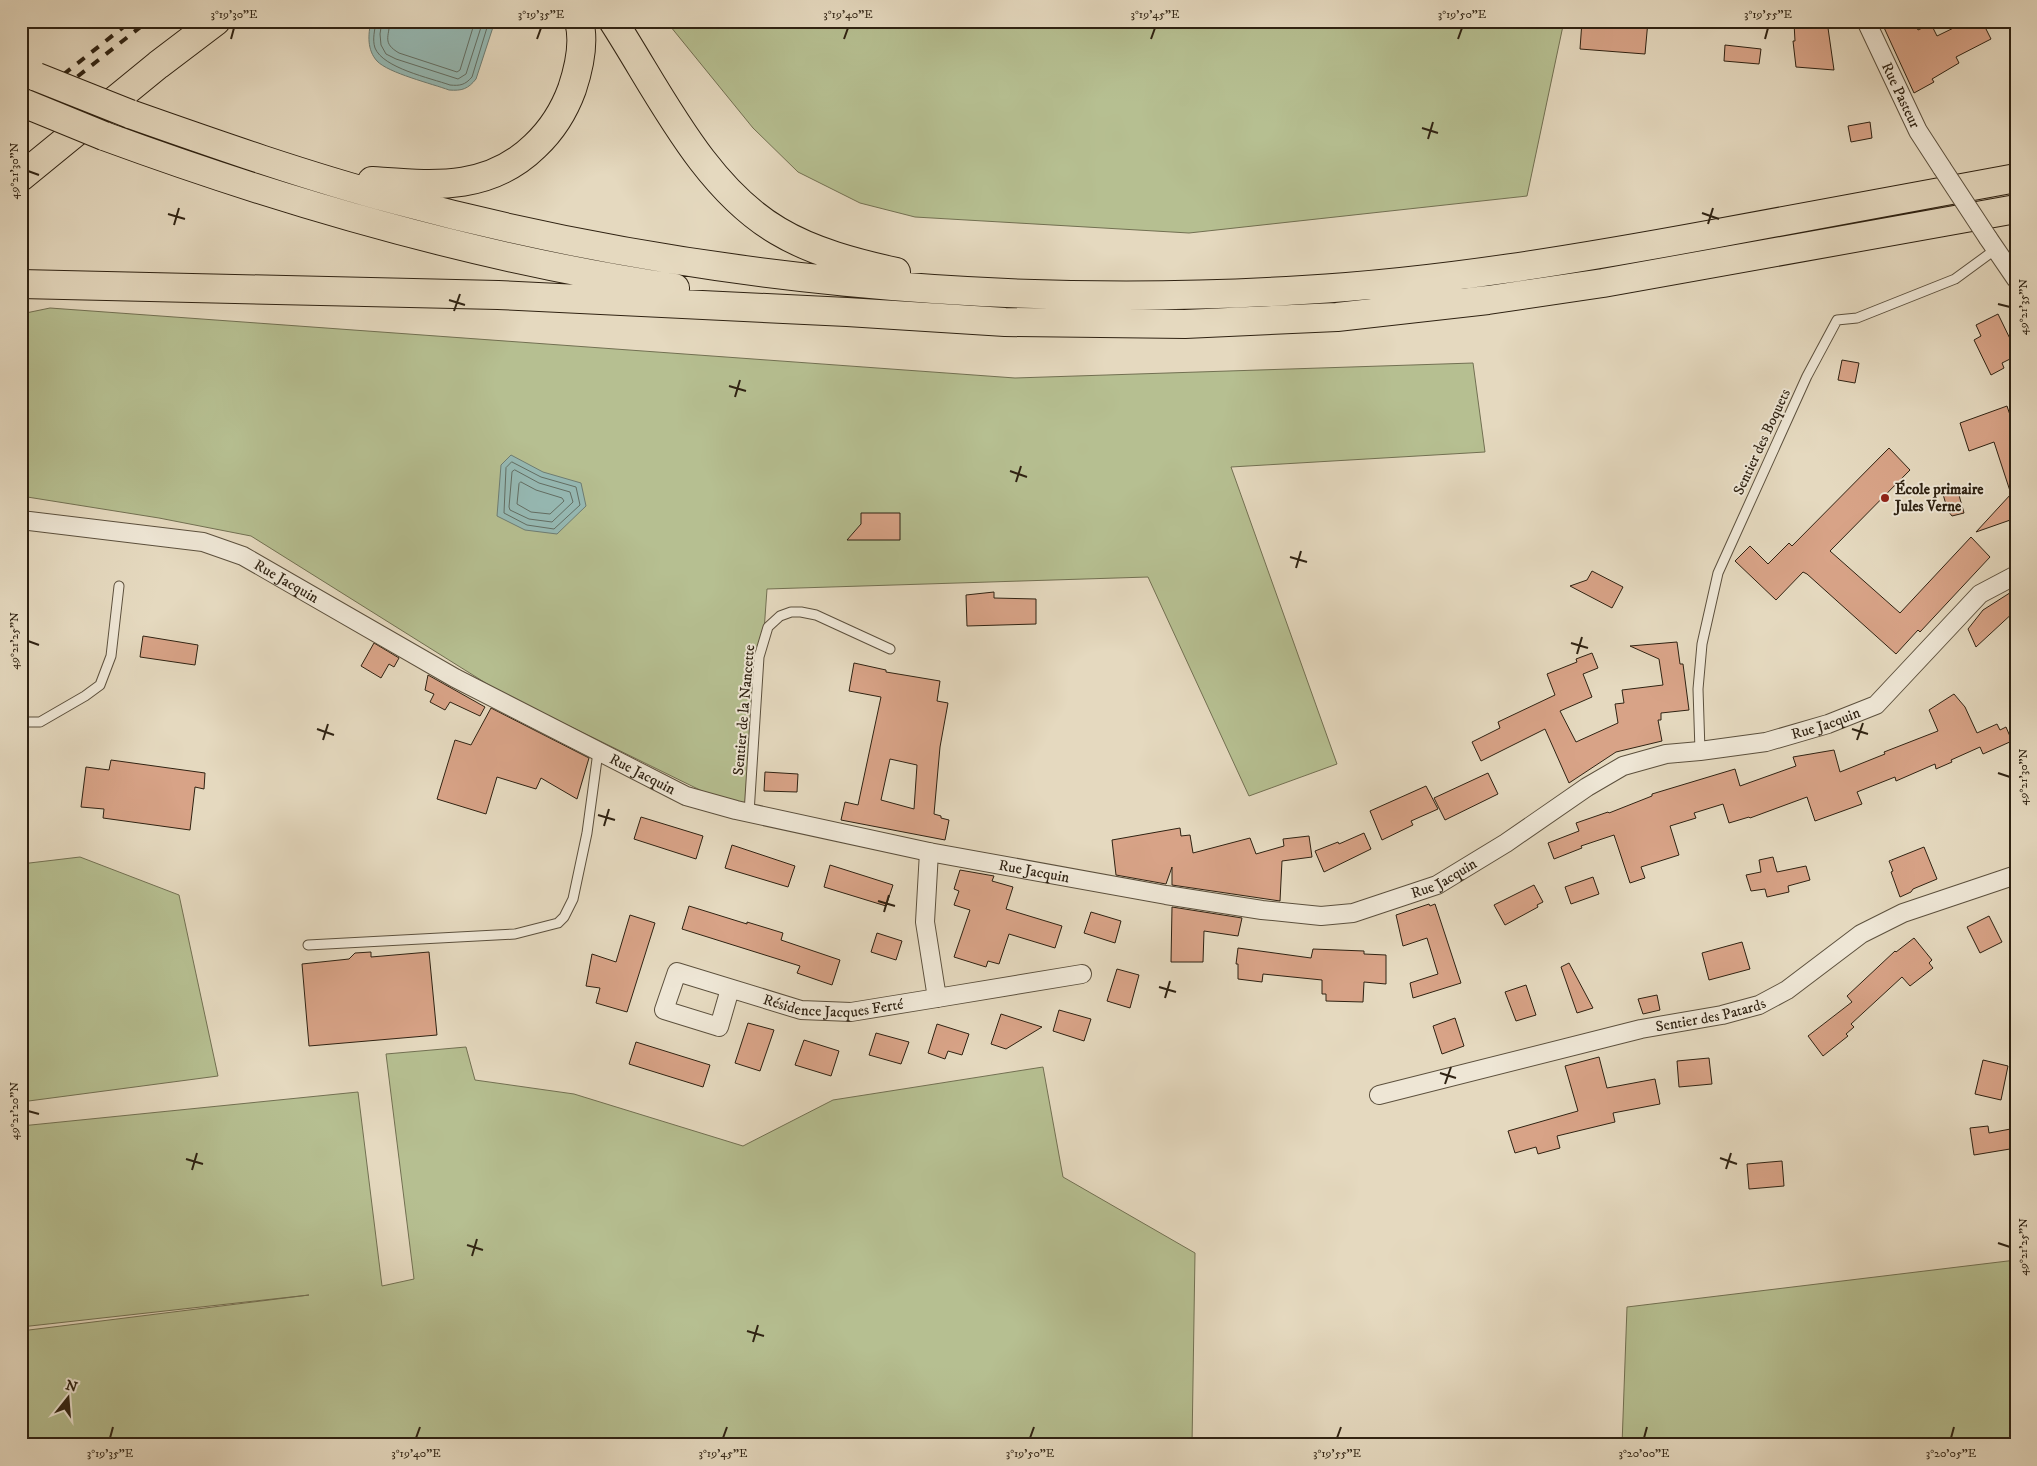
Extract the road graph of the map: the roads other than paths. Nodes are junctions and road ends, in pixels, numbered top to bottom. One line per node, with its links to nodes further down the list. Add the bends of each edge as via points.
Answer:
1 (196, 21): 8 (highway)
2 (216, 21): 10 (highway)
3 (579, 21): 9 (highway, via 580,57 565,106 540,142 514,164 479,179 442,184 372,181)
4 (613, 21): 16 (highway, via 687,138 721,184 778,231 851,261 913,276)
5 (1866, 21): 13 (street, Rue Pasteur, bridge, via 1918,131)
6 (29, 74): 9 (highway, bridge, via 130,114)
7 (21, 102): 17 (highway, bridge, via 190,167 297,202 445,242 589,273)
8 (21, 161)
9 (286, 169): 16 (highway, via 399,201 618,249 775,273 921,288)
10 (21, 177)
11 (2016, 178): 16 (highway, via 1591,256 1396,282 1236,293)
12 (2016, 209): 17 (highway, via 1603,283 1337,317 1185,324 1076,324)
13 (1992, 244): 14 (street, Rue Pasteur); 23 (lane, Sentier des Boquets, via 1955,279 1857,318 1837,320 1807,376 1718,573 1702,644 1698,689)
14 (2016, 279)
15 (21, 284): 17 (highway, via 498,295)
16 (1013, 293)
17 (847, 312)
18 (21, 520): 24 (street, Rue Jacquin, via 203,542 243,556 455,678)
19 (2016, 575): 23 (street, Rue Jacquin, via 1980,594 1876,705 1828,724 1766,742)
20 (119, 586): 22 (lane, via 111,656 100,684 40,722)
21 (890, 649): 25 (lane, Sentier de la Nancette, via 816,615 801,612 780,616 768,626 760,657)
22 (21, 722)
23 (1700, 751): 26 (street, Rue Jacquin, via 1666,754 1623,766 1437,884 1353,913 1321,916 1262,910)
24 (598, 752): 25 (street, Rue Jacquin, via 686,796); 28 (lane, via 587,833 573,899 558,923 515,934)
25 (749, 813): 26 (street, Rue Jacquin)
26 (929, 852): 31 (street, via 925,922)
27 (2016, 875): 32 (street, Sentier des Patards, via 1903,913 1861,934 1787,990 1759,1005 1632,1031)
28 (308, 945)
29 (1082, 974): 31 (street, Résidence Jacques Ferté)
30 (730, 988): 31 (street, Résidence Jacques Ferté, via 801,1010 851,1012)
31 (937, 998)
32 (1379, 1095)

